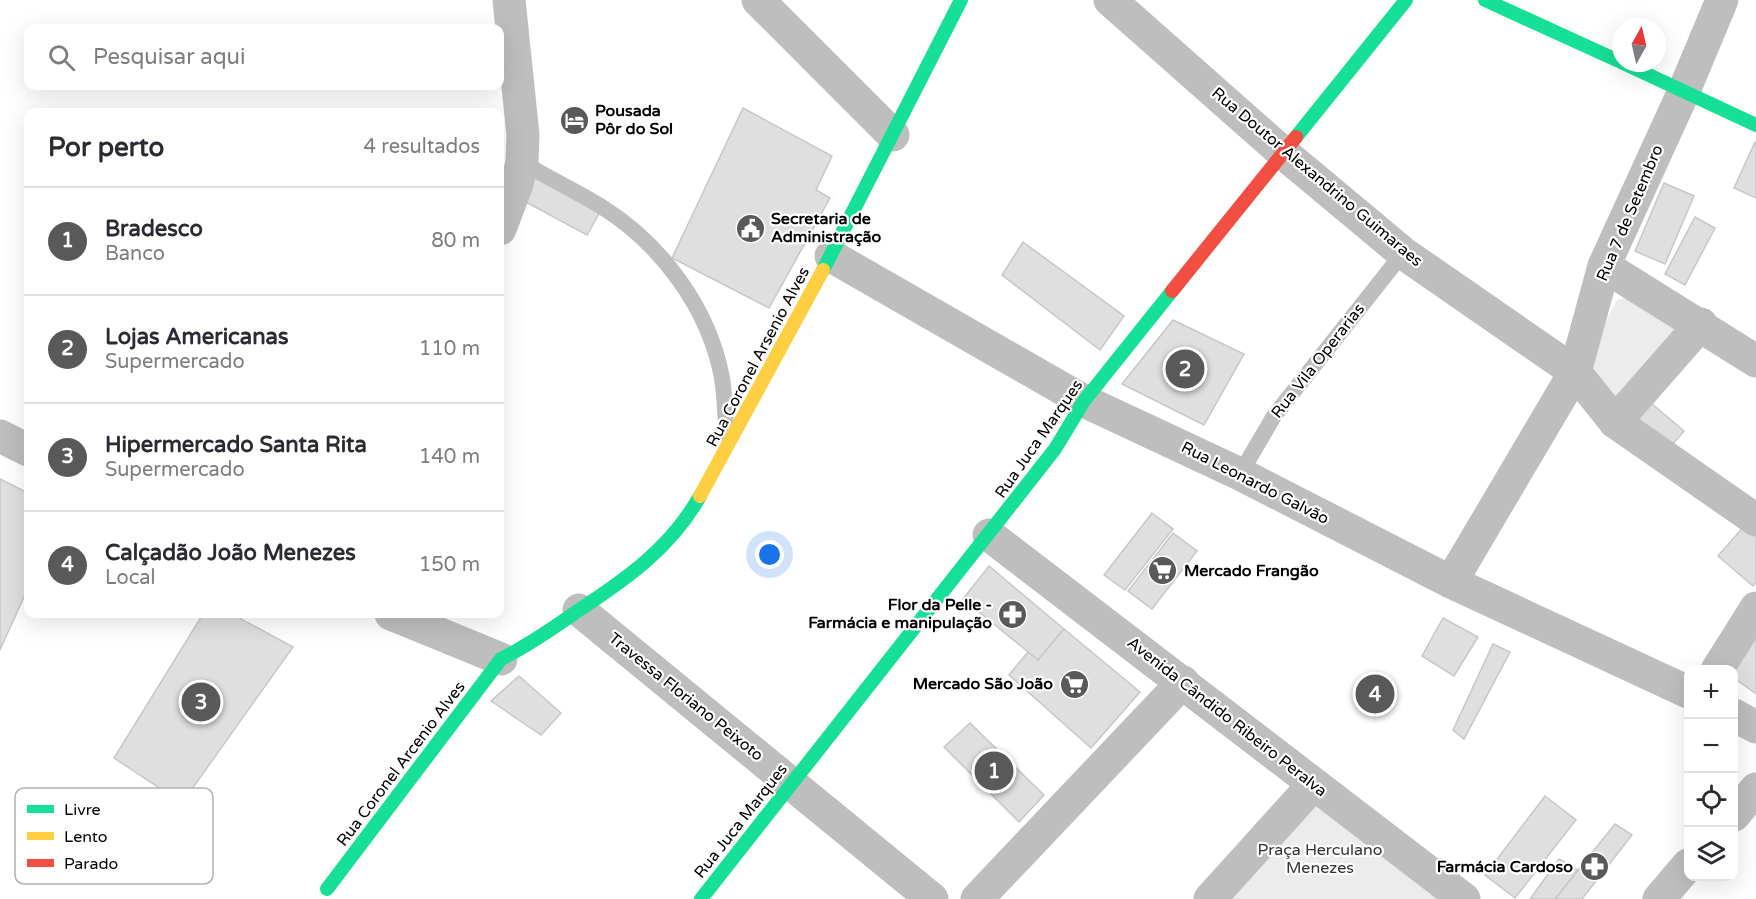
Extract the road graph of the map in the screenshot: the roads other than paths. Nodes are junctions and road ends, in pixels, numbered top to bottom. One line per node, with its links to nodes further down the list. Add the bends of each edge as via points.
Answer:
1 (509, 0): 14 (street, via 523,135)
2 (758, 0): 12 (street)
3 (961, 0): 12 (street, Rua Coronel Arsenio Alves)
4 (1110, 0): 13 (street, Rua Doutor Alexandrino Guimaraes)
5 (1406, 0): 13 (street, Rua Juca Marques)
6 (1485, 0): 8 (street)
7 (1722, 0): 10 (street, Rua 7 de Setembro)
8 (1612, 57)
9 (1643, 72): 10 (street)
10 (1684, 91): 11 (street); 18 (street, Rua 7 de Setembro)
11 (1756, 125)
12 (893, 135): 17 (street, Rua Coronel Arsenio Alves)
13 (1282, 152): 16 (street, Rua Doutor Alexandrino Guimaraes); 22 (street, Rua Juca Marques)
14 (522, 162): 15 (street); 26 (lane, via 602,207 650,245 668,265 692,301 712,344 722,378)
15 (504, 218)
16 (1404, 253): 21 (street, Rua Doutor Alexandrino Guimaraes); 27 (lane, Rua Vila Operarias, via 1274,416)
17 (831, 256): 22 (street, Rua Leonardo Galvão); 26 (street, Rua Coronel Arsenio Alves)
18 (1604, 266): 19 (street); 21 (street, Rua 7 de Setembro)
19 (1701, 324): 20 (street); 23 (street)
20 (1756, 361)
21 (1575, 372): 23 (street, Rua Doutor Alexandrino Guimaraes); 30 (street, Rua 7 de Setembro)
22 (1084, 401): 27 (street, Rua Leonardo Galvão); 29 (street, Rua Juca Marques, via 1055,449)
23 (1615, 422): 28 (street, Rua Doutor Alexandrino Guimaraes)
24 (0, 436): 25 (street)
25 (24, 448)
26 (728, 448): 32 (street, Rua Coronel Arsenio Alves, via 669,543 641,569)
27 (1240, 474): 30 (street, Rua Leonardo Galvão)
28 (1756, 520)
29 (989, 535): 36 (street, Avenida Cândido Ribeiro Peralva); 40 (street, Rua Juca Marques)
30 (1451, 582): 37 (street, Rua Leonardo Galvão)
31 (1756, 608): 35 (street)
32 (579, 610): 34 (street, Rua Coronel Arsenio Alves, via 533,643); 40 (street, Travessa Floriano Peixoto)
33 (401, 618): 34 (street)
34 (501, 659): 45 (street, Rua Coronel Arcenio Alves)
35 (1720, 665)
36 (1183, 682): 41 (street, Avenida Cândido Ribeiro Peralva); 48 (street)
37 (1684, 690)
38 (1738, 717): 39 (street)
39 (1756, 727)
40 (791, 783): 46 (street, Rua Juca Marques); 47 (street, Travessa Floriano Peixoto)
41 (1314, 784): 49 (street); 50 (street, Avenida Cândido Ribeiro Peralva)
42 (1756, 789): 43 (street)
43 (1738, 809)
44 (1684, 871): 51 (street)
45 (327, 889)
46 (702, 899)
47 (932, 899)
48 (977, 899)
49 (1210, 899)
50 (1464, 899)
51 (1659, 899)

